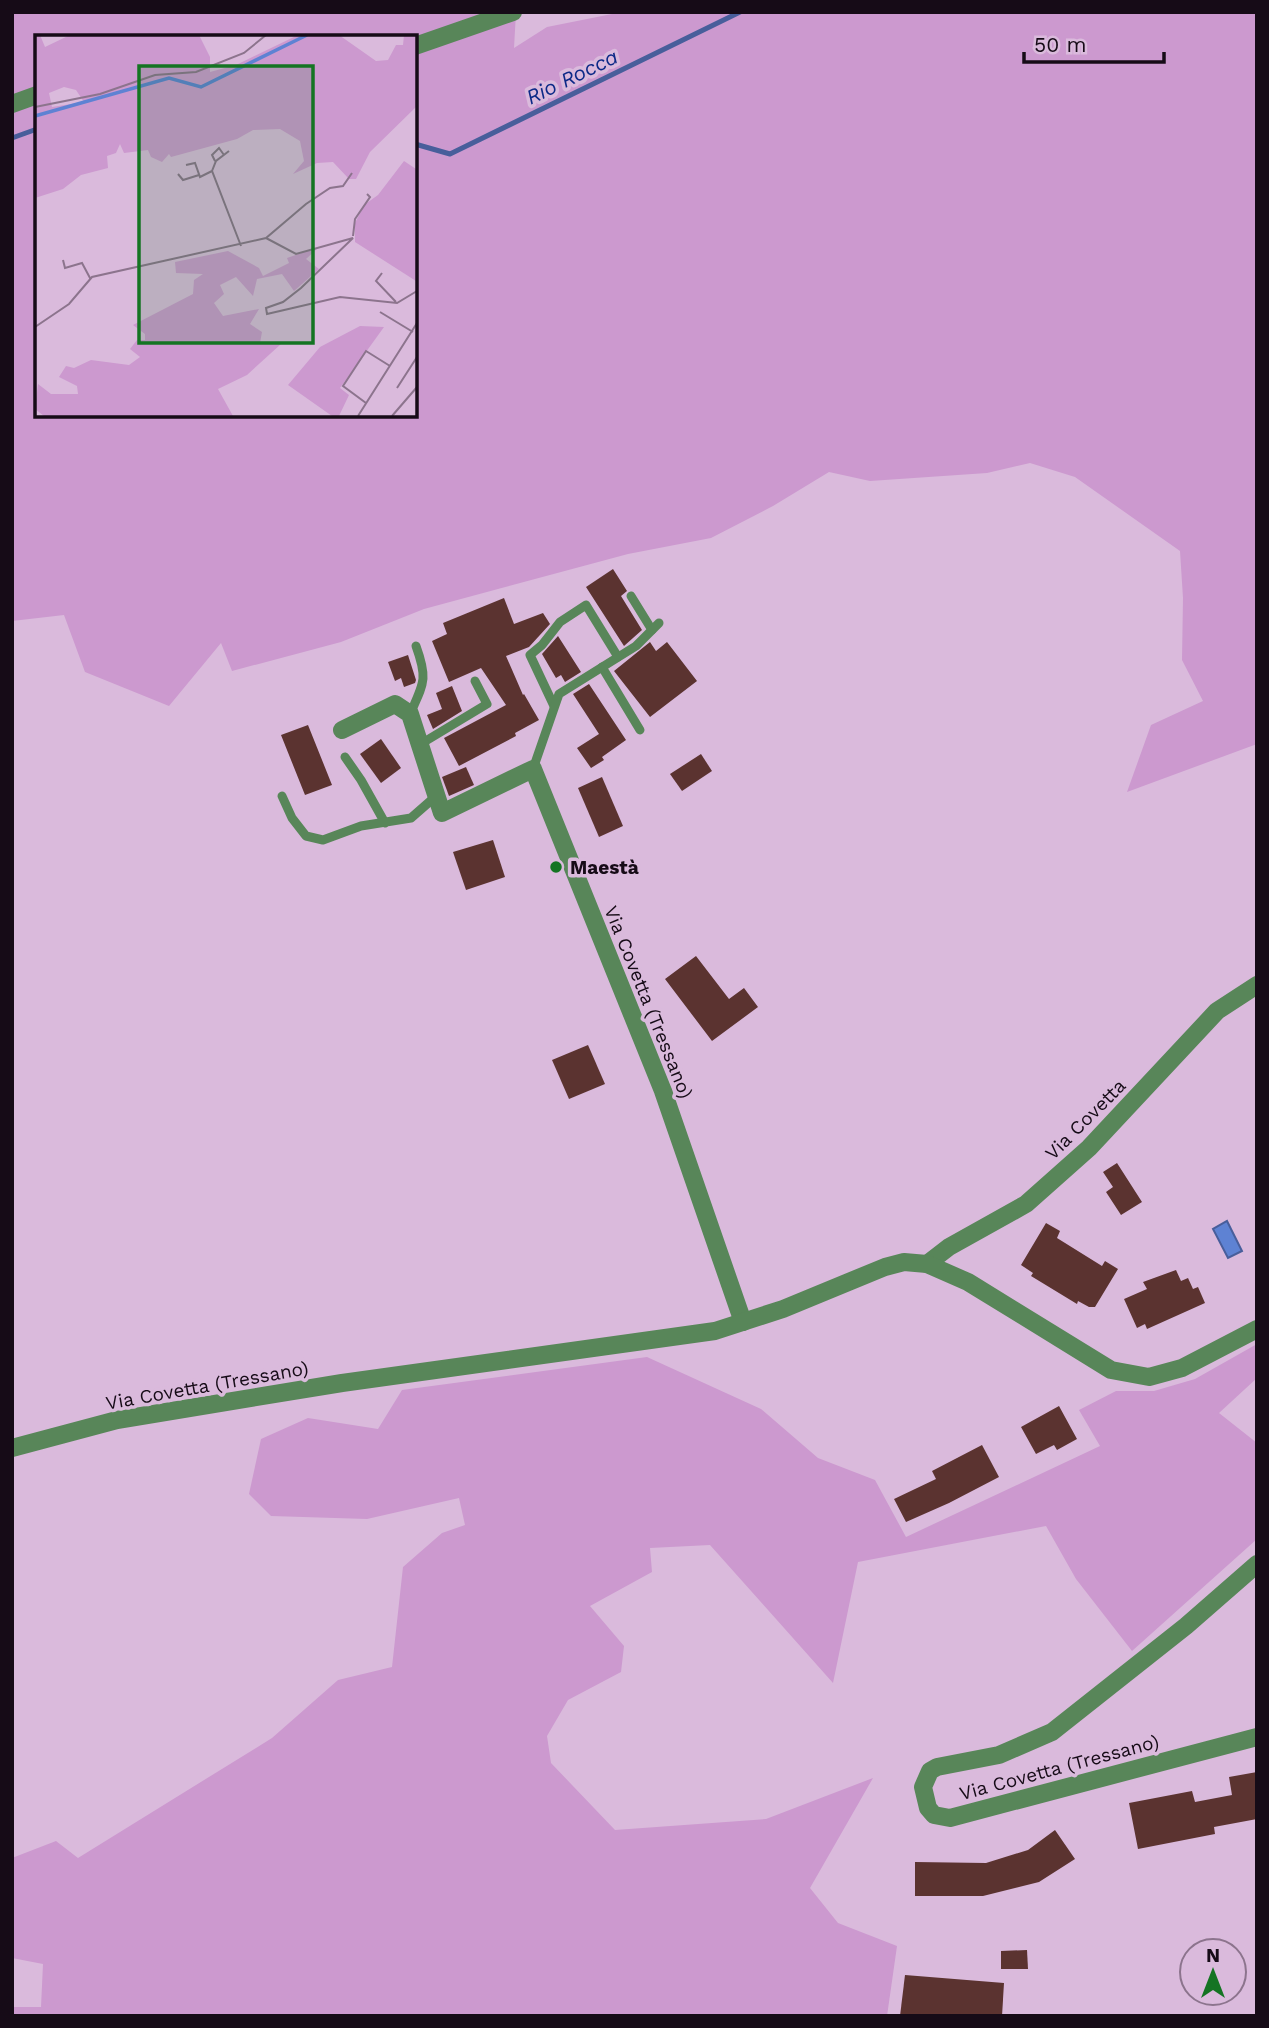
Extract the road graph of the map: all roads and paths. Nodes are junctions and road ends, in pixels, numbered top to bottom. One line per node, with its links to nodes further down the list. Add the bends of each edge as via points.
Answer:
1 (513, 12): 2 (street)
2 (416, 46)
3 (35, 96): 4 (street)
4 (12, 104)
5 (631, 596): 7 (lane, via 655,626)
6 (416, 646): 11 (lane, via 425,671)
7 (618, 657): 8 (lane); 10 (lane, via 586,605 559,622 530,655)
8 (602, 667): 10 (lane, via 559,694); 13 (lane)
9 (475, 681): 14 (lane, via 487,704)
10 (554, 706): 16 (lane)
11 (410, 714): 12 (street, via 395,704); 14 (street)
12 (342, 730)
13 (640, 730)
14 (419, 745): 18 (street)
15 (345, 757): 19 (lane)
16 (533, 769): 18 (street, via 442,813); 22 (street, Via Covetta (Tressano), via 663,1091)
17 (282, 796): 19 (lane, via 306,836 323,840)
18 (435, 797): 19 (lane, via 411,818)
19 (385, 822)
20 (1257, 985): 21 (street, Via Covetta, via 1217,1011 1089,1148 1027,1204)
21 (927, 1264): 22 (street, Via Covetta (Tressano), via 904,1262 885,1267); 23 (street, Via Covetta (Tressano), via 968,1282 1111,1370 1149,1377 1182,1368)
22 (743, 1322): 24 (street, Via Covetta (Tressano), via 715,1331 342,1383 131,1418)
23 (1257, 1329)
24 (12, 1448)
25 (1257, 1564): 26 (street, Via Covetta (Tressano), via 1052,1732 999,1755 937,1766 926,1776 923,1787 934,1815 950,1818)
26 (1257, 1737)

